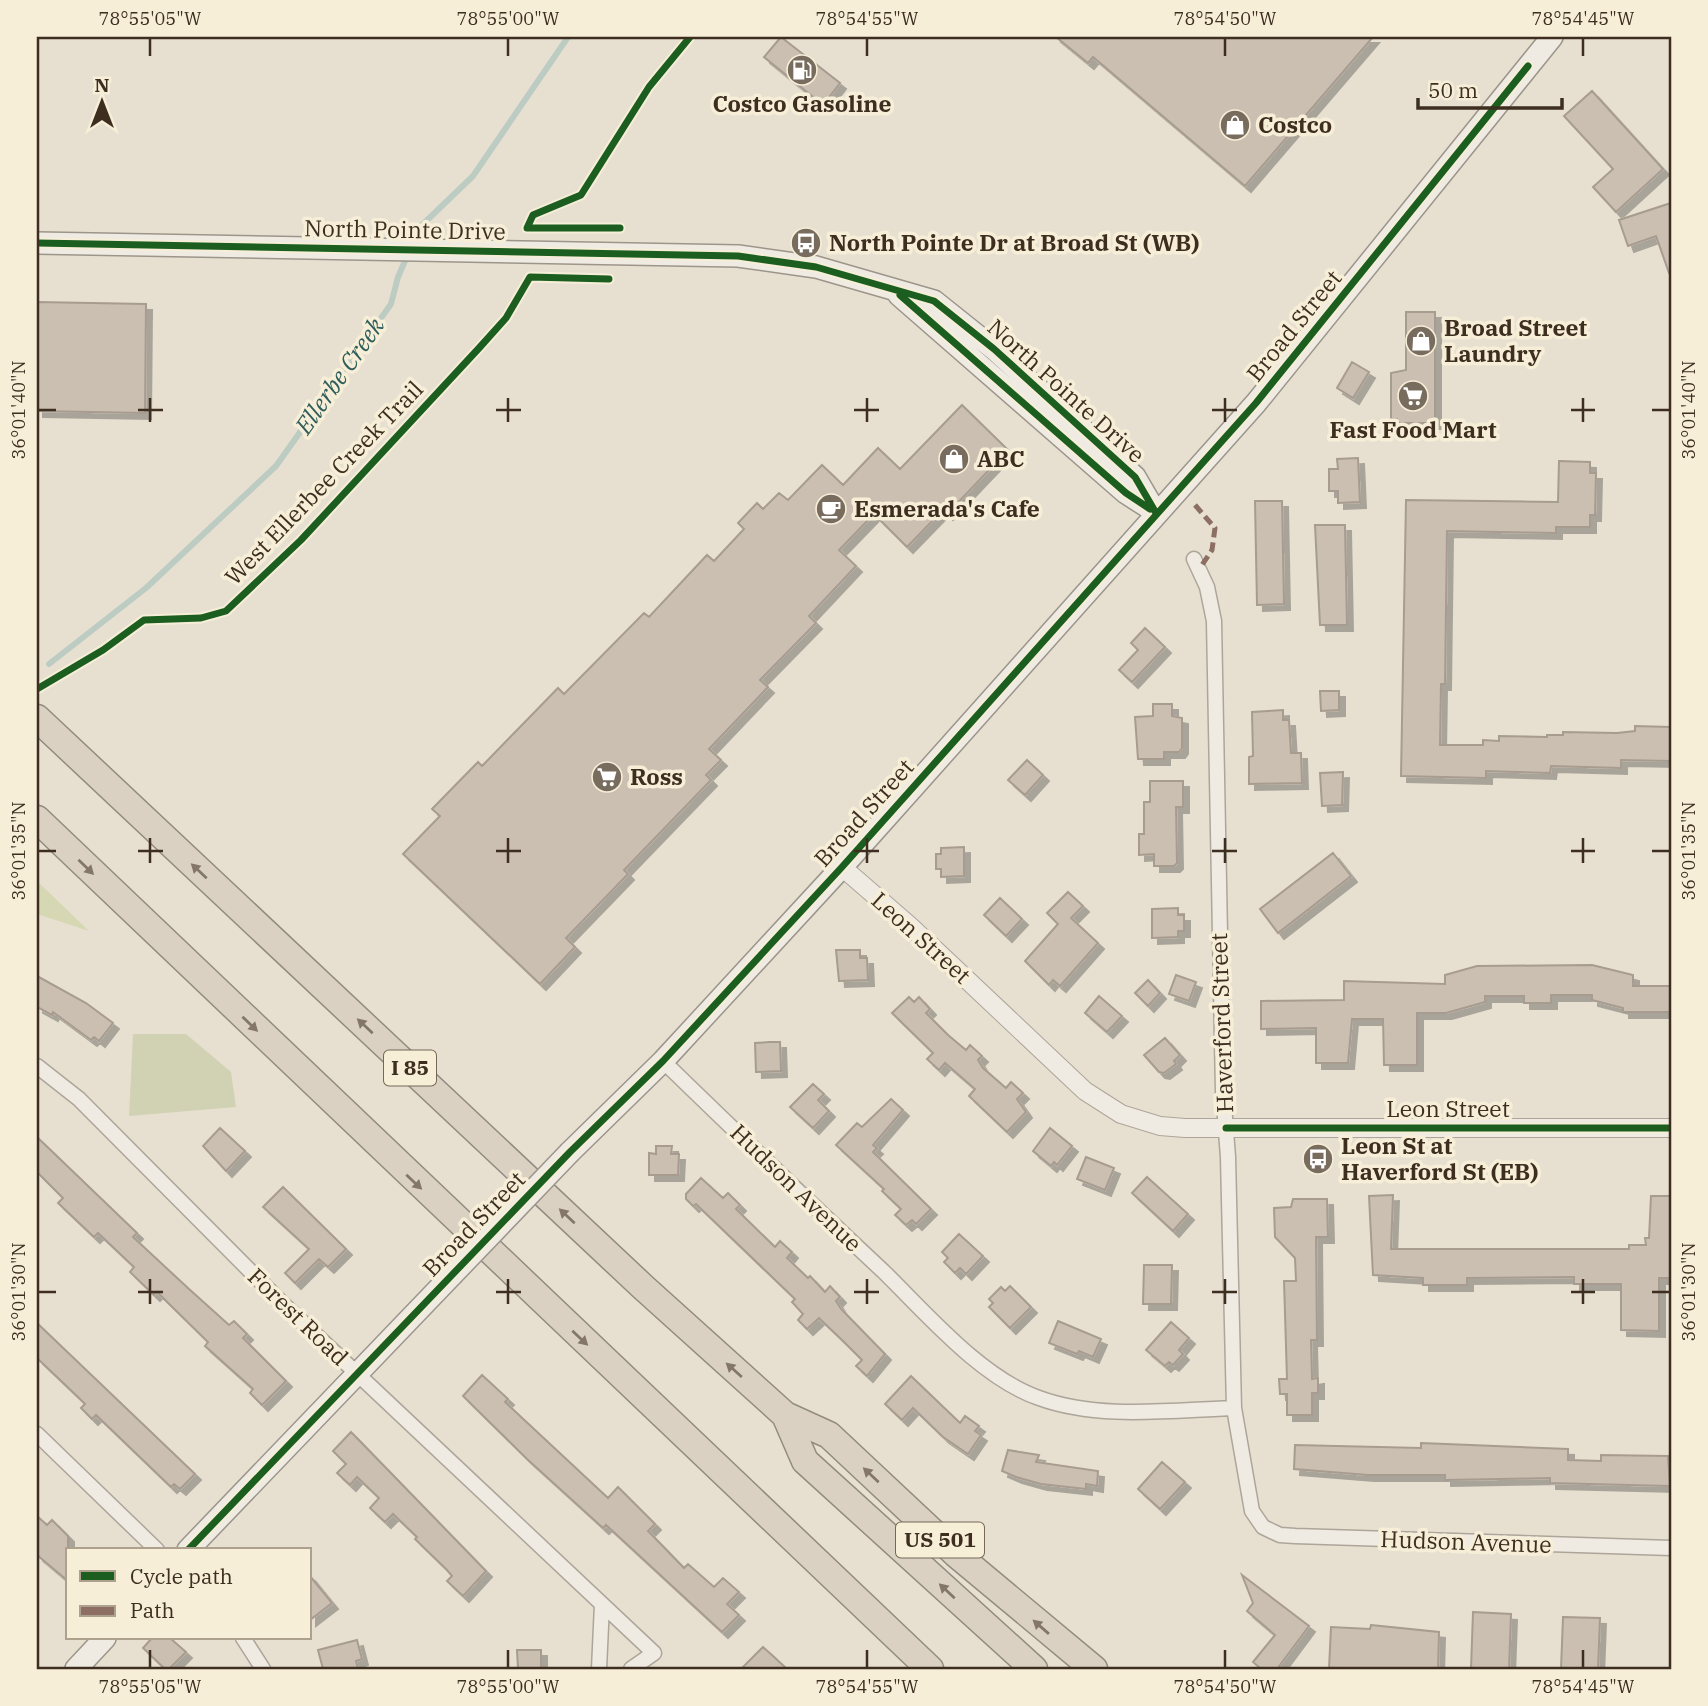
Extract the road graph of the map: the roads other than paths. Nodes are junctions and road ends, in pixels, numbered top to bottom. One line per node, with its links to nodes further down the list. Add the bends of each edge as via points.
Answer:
1 (1552, 37): 3 (main road, Broad Street, via 1256,403)
2 (37, 243): 3 (main road, North Pointe Drive, via 763,257 816,267 894,291 1126,493)
3 (1156, 513): 7 (main road, Broad Street)
4 (1194, 559): 10 (street, Haverford Street, via 1207,587 1214,621)
5 (37, 718): 14 (highway, I 85, one-way to 5)
6 (37, 820): 27 (highway, one-way to 27)
7 (842, 867): 8 (main road, Broad Street); 10 (street, Leon Street, via 1095,1098 1121,1114 1160,1126)
8 (663, 1061): 12 (main road, Broad Street, bridge); 13 (street, Hudson Avenue, via 942,1329 1007,1382 1037,1398 1073,1407)
9 (37, 1066): 12 (street, Forest Road, via 79,1098)
10 (1226, 1128): 11 (street, Leon Street); 13 (street, Haverford Street)
11 (1671, 1128)
12 (356, 1373): 18 (main road, Broad Street); 20 (street, Forest Road)
13 (1234, 1408): 16 (street, Haverford Street, via 1252,1511)
14 (785, 1415): 28 (highway, I 85, one-way to 14, via 805,1461); 29 (highway, US 501, one-way to 14, via 956,1554 829,1435)
15 (37, 1434): 17 (street)
16 (1263, 1527): 19 (street, Hudson Avenue, via 1295,1536)
17 (156, 1548)
18 (190, 1548)
19 (1671, 1548)
20 (602, 1604): 25 (street); 26 (street, Forest Road, via 654,1653)
21 (103, 1640): 23 (main road)
22 (244, 1640): 24 (street)
23 (76, 1669)
24 (263, 1669)
25 (598, 1669)
26 (631, 1669)
27 (930, 1669)
28 (1034, 1669)
29 (1094, 1669)

